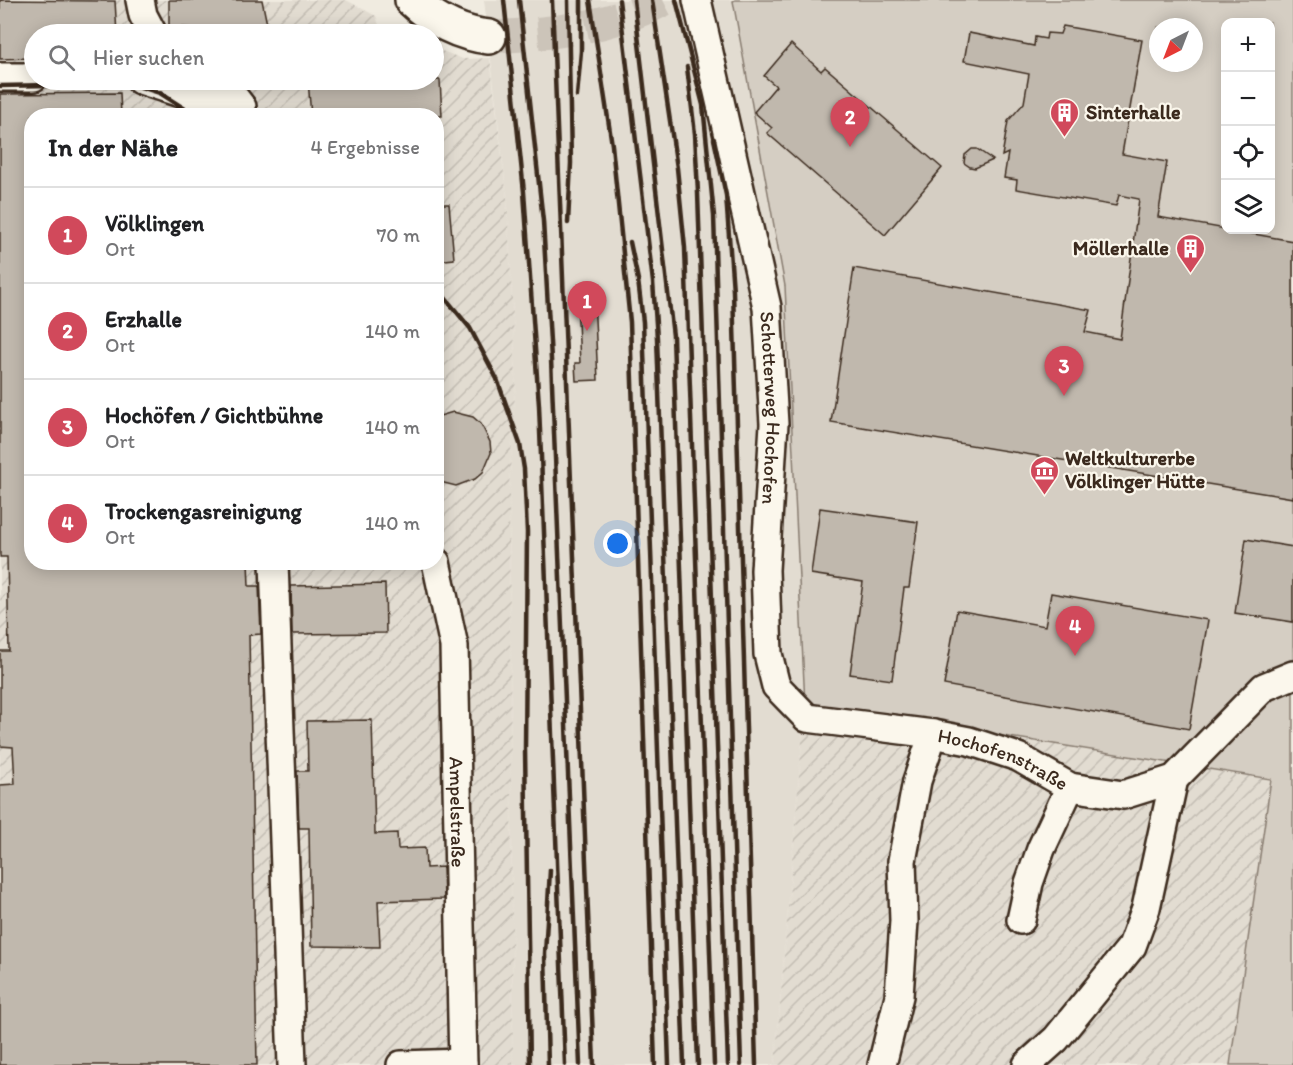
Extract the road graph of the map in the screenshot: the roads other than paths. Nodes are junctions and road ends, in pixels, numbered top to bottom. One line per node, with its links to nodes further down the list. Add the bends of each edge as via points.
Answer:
1 (140, 0): 4 (lane)
2 (412, 0): 5 (main road, via 454,28)
3 (697, 0): 15 (lane, Schotterweg Hochofen, via 767,307 774,424 765,570 768,654 776,686 807,718)
4 (148, 24)
5 (489, 37)
6 (0, 77): 7 (lane)
7 (24, 77)
8 (171, 90): 10 (lane)
9 (223, 90): 11 (lane)
10 (222, 108)
11 (242, 108)
12 (274, 570): 20 (lane)
13 (438, 570): 19 (lane, Ampelstraße, via 454,646)
14 (1293, 675): 16 (lane, Hochofenstraße, via 1264,687)
15 (933, 734): 17 (lane, Hochofenstraße, via 1018,757); 22 (lane, Hochofenstraße, via 917,781 902,861 904,921 899,996)
16 (1174, 779): 17 (lane, Hochofenstraße, via 1123,795); 23 (lane, via 1146,908 1132,946 1056,1039)
17 (1070, 787): 18 (lane, via 1041,849)
18 (1021, 920)
19 (463, 1064): 21 (lane)
20 (292, 1065)
21 (401, 1065)
22 (884, 1065)
23 (1027, 1065)

